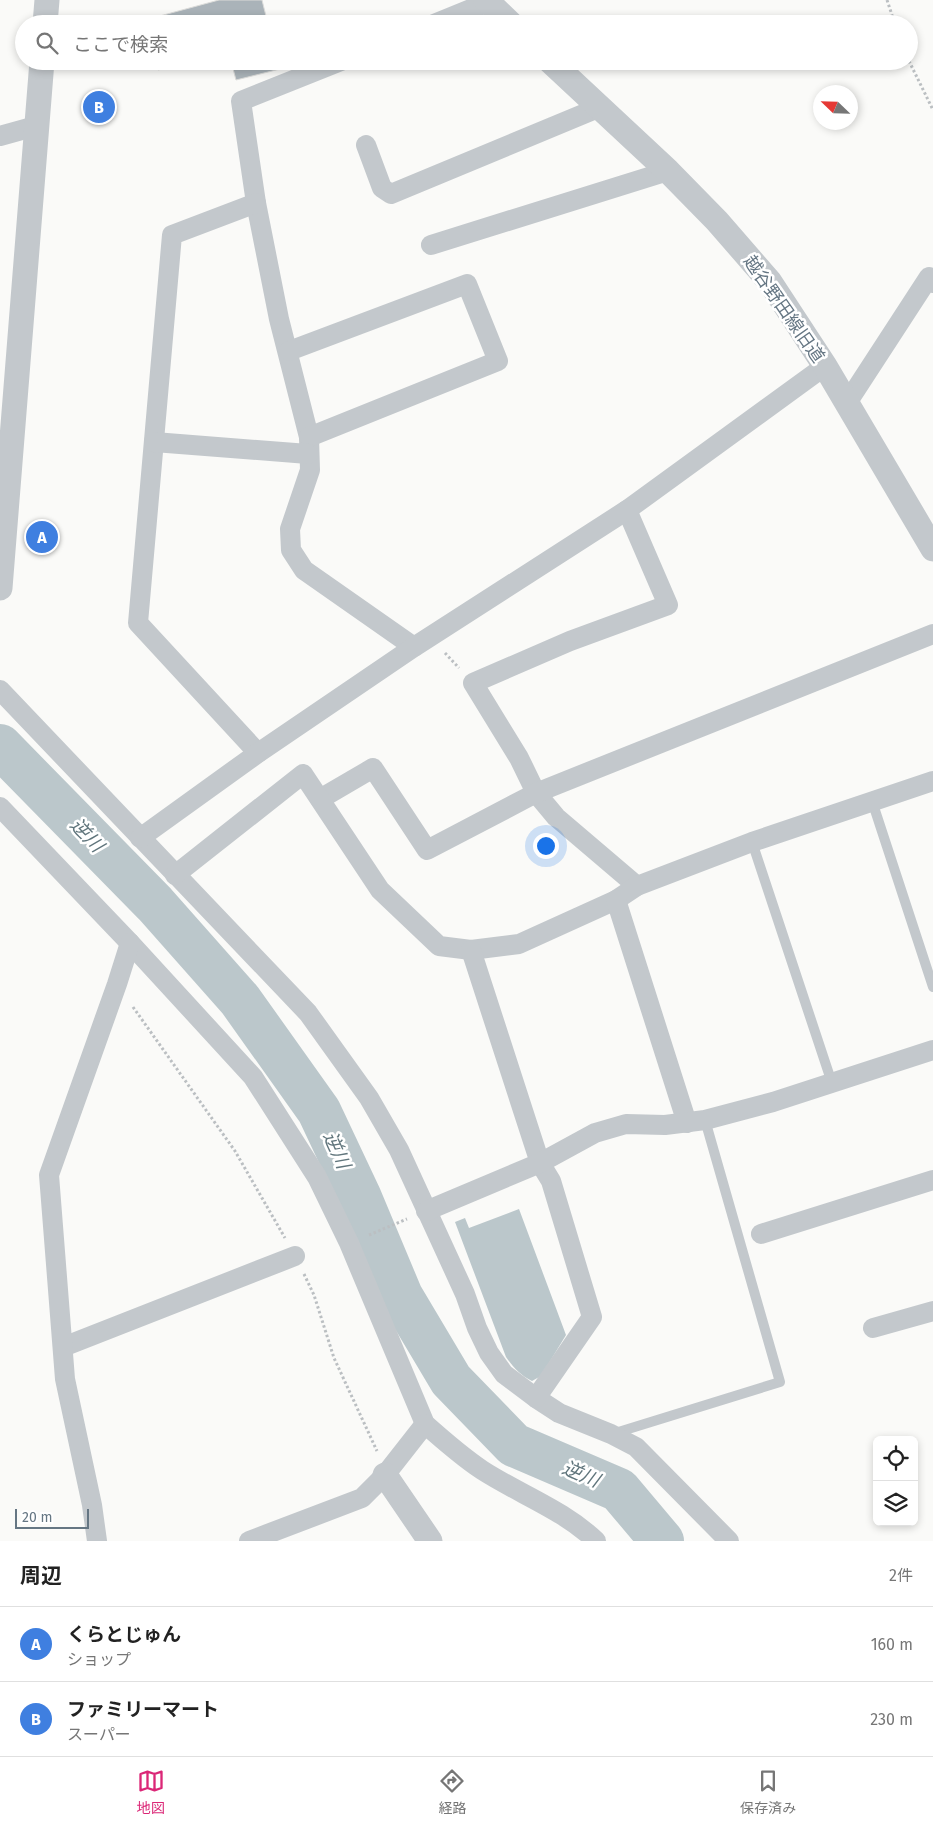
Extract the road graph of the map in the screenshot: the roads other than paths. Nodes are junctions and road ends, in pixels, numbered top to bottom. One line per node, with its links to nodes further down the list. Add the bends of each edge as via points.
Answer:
1 (47, 0): 3 (street)
2 (487, 1): 4 (street); 5 (street)
3 (46, 15)
4 (455, 15)
5 (502, 15)
6 (41, 70): 10 (street)
7 (319, 70): 14 (street, via 241,102)
8 (559, 70): 9 (street, 越谷野田線旧道)
9 (598, 108): 12 (street, via 391,194 382,188); 13 (street, 越谷野田線旧道)
10 (36, 126): 11 (street); 24 (street)
11 (0, 136)
12 (366, 145)
13 (668, 171): 15 (street); 18 (street, 越谷野田線旧道, via 770,282)
14 (256, 203): 17 (street); 20 (street, via 172,235)
15 (431, 246)
16 (933, 284): 19 (street, via 929,277)
17 (288, 351): 21 (street); 21 (street, via 467,284 498,361)
18 (825, 366): 19 (street, 越谷野田線旧道); 22 (street)
19 (846, 403): 23 (street, 越谷野田線旧道)
20 (154, 442): 21 (street); 28 (street, via 138,623)
21 (309, 446): 26 (street, via 310,470 290,529 291,550 304,570)
22 (627, 510): 26 (street); 30 (street, via 668,605 570,641 473,683 520,758)
23 (932, 544)
24 (0, 588)
25 (933, 634): 30 (street)
26 (414, 647): 28 (street)
27 (0, 690): 34 (street)
28 (258, 753): 34 (street)
29 (933, 780): 32 (street)
30 (536, 793): 31 (street, via 427,850 373,768); 37 (street, via 556,817)
31 (320, 800): 36 (street, via 303,774); 40 (street, via 380,890 439,946)
32 (872, 801): 35 (street); 41 (lane)
33 (0, 807): 39 (street)
34 (140, 838): 36 (street)
35 (752, 842): 37 (street); 43 (lane)
36 (175, 875): 47 (street, via 308,1013 369,1098 399,1150)
37 (637, 886): 38 (street)
38 (616, 900): 40 (street, via 519,944); 44 (street)
39 (130, 943): 52 (street, via 49,1175); 54 (street, via 253,1077 317,1177 349,1243)
40 (471, 950): 45 (street)
41 (933, 987)
42 (933, 1050): 43 (street)
43 (832, 1083): 44 (street)
44 (696, 1122): 45 (street, via 626,1124 595,1133); 55 (lane, via 780,1382)
45 (540, 1163): 47 (street); 53 (street, via 551,1181 592,1317)
46 (933, 1180): 48 (street)
47 (419, 1215): 53 (street, via 465,1294 489,1353 504,1374)
48 (761, 1234)
49 (295, 1256): 52 (street)
50 (933, 1311): 51 (street)
51 (873, 1328)
52 (63, 1347): 57 (street, via 66,1379)
53 (536, 1398): 55 (street, via 559,1413)
54 (425, 1424): 56 (street); 60 (street, via 481,1469 577,1524)
55 (611, 1434): 61 (street, via 636,1447)
56 (385, 1475): 58 (street, via 362,1498); 59 (street)
57 (97, 1541)
58 (249, 1541)
59 (430, 1541)
60 (596, 1541)
61 (729, 1541)

